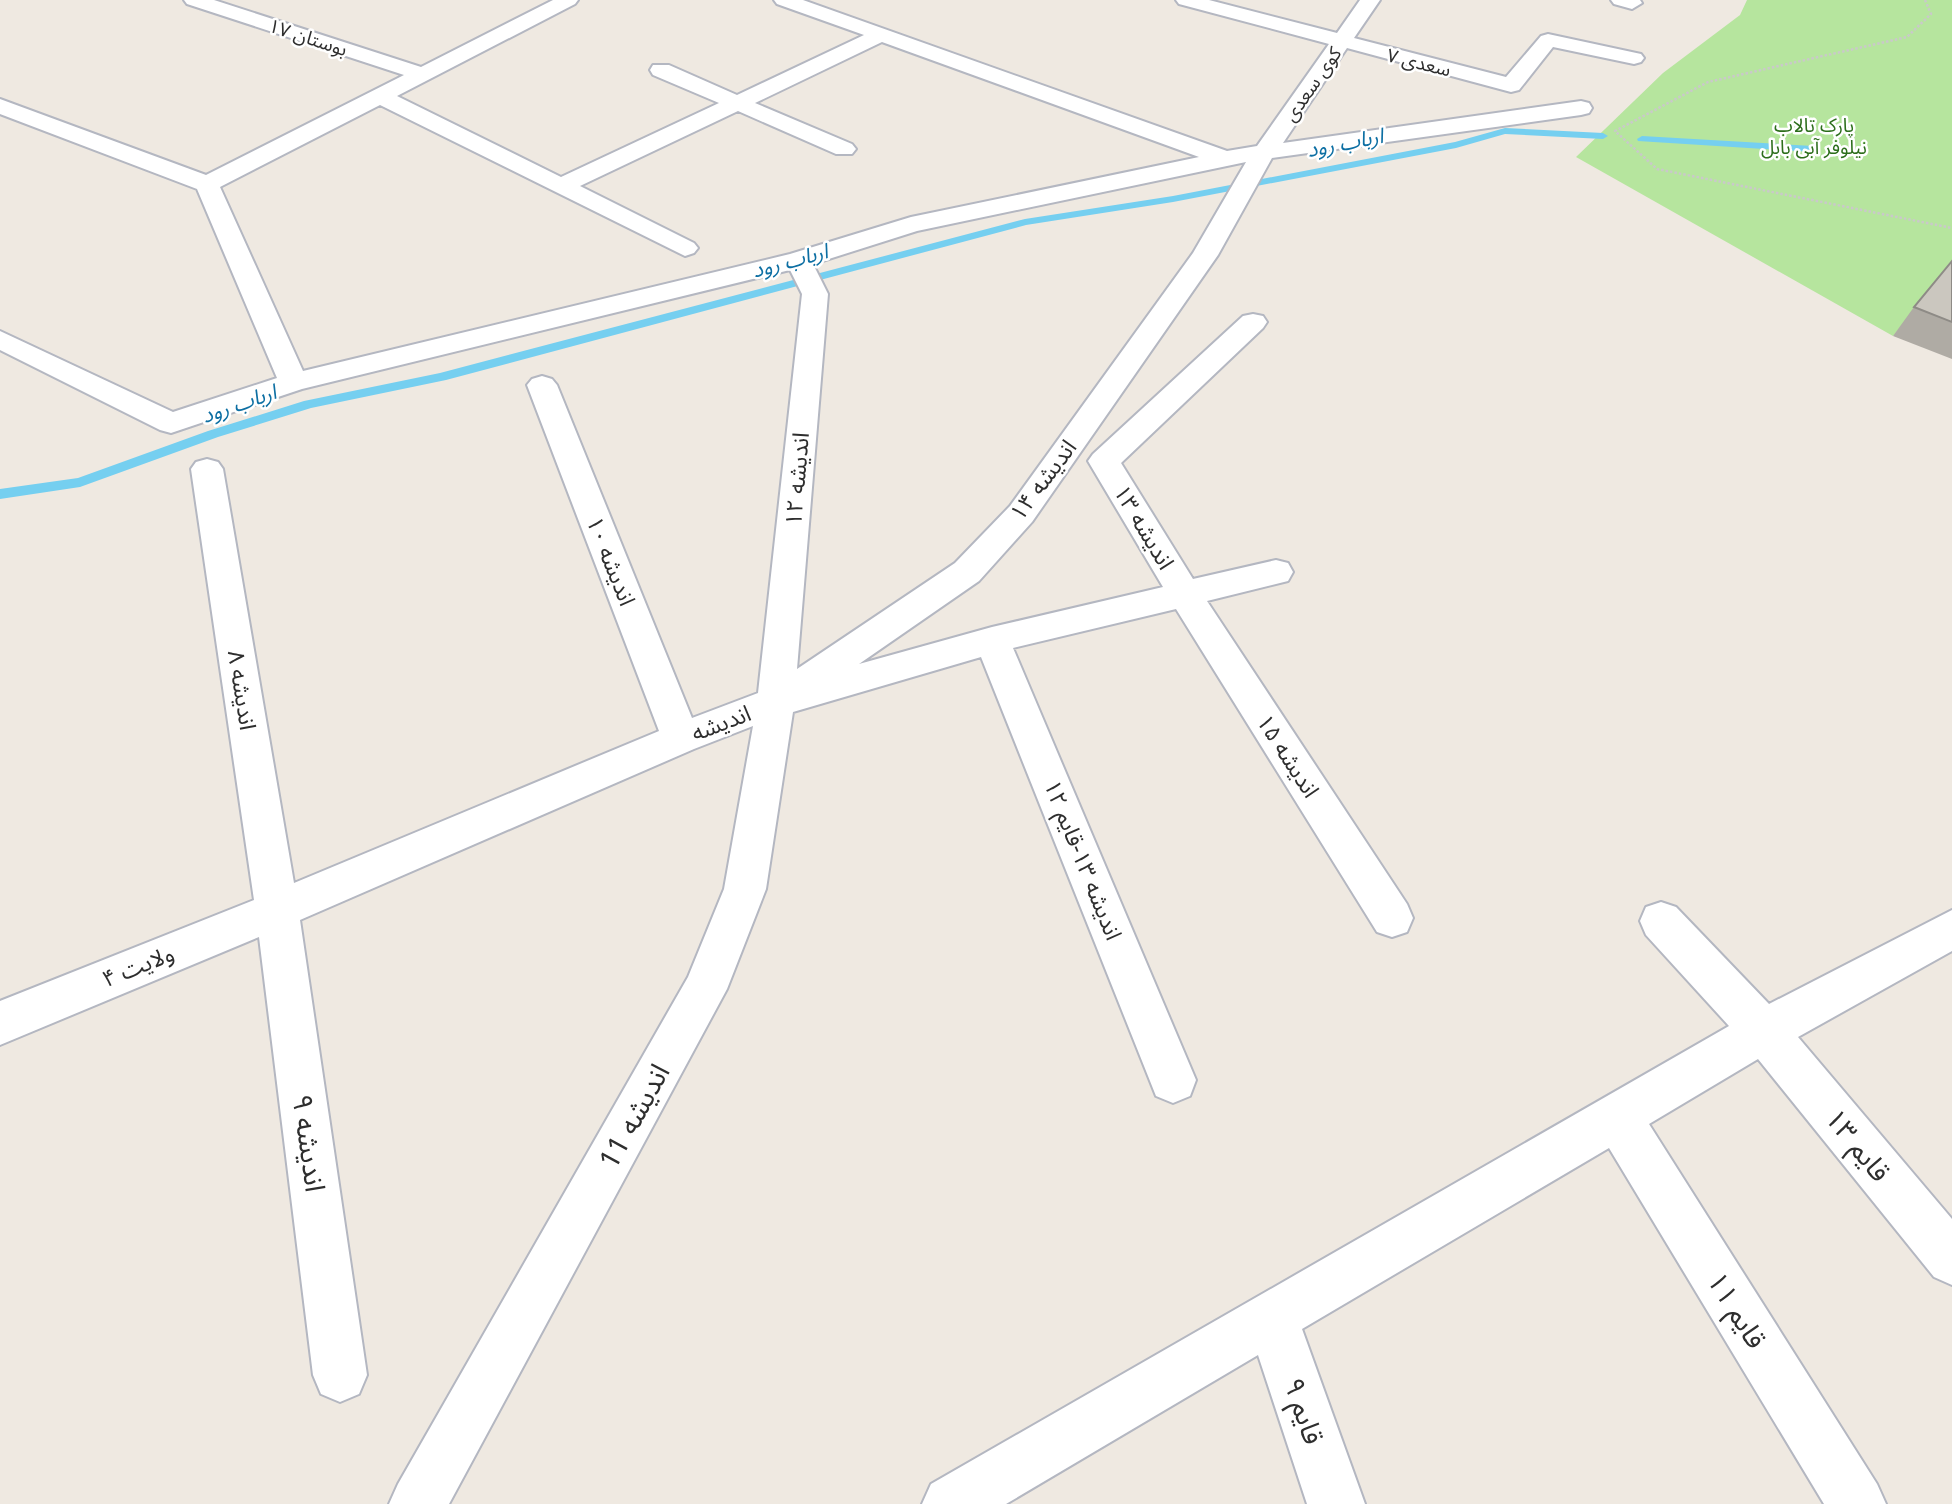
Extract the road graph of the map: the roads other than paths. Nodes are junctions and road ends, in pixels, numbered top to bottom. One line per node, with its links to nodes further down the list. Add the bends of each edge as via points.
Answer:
1 (196, 0): 10 (street, بوستان ۱۷)
2 (568, 0): 10 (street)
3 (784, 0): 6 (street)
4 (1186, 0): 7 (street, سعدی ۷)
5 (1370, 0): 7 (street, کوی سعدی)
6 (881, 35): 12 (street); 16 (street)
7 (1341, 43): 8 (street, سعدی ۷, via 1511,85 1548,40); 17 (street, کوی سعدی)
8 (1634, 58)
9 (661, 70): 12 (street)
10 (422, 74): 11 (street)
11 (380, 96): 18 (street); 19 (street)
12 (736, 102): 15 (street); 19 (street)
13 (0, 106): 18 (street)
14 (1581, 108): 17 (street)
15 (844, 149)
16 (1225, 158): 17 (street); 21 (street, via 911,225)
17 (1254, 171): 30 (street, اندیشه ۱۴, via 1205,255 1021,514 967,572)
18 (207, 184): 24 (street)
19 (561, 186): 20 (street)
20 (685, 248)
21 (798, 260): 24 (street); 30 (street, اندیشه ۱۲, via 815,295)
22 (1253, 322): 28 (street, اندیشه ۱۳, via 1104,461)
23 (0, 339): 24 (street, via 171,423)
24 (293, 382)
25 (542, 385): 31 (street, اندیشه ۱۰)
26 (207, 469): 32 (street, اندیشه ۸)
27 (1276, 572): 28 (street, اندیشه)
28 (1184, 593): 29 (street, اندیشه); 33 (street, اندیشه ۱۵)
29 (992, 640): 30 (street, اندیشه); 38 (street, اندیشه ۱۳-قایم ۱۲)
30 (776, 702): 31 (street, اندیشه); 43 (street, اندیشه 11, via 745,889 705,989)
31 (681, 737): 32 (street, اندیشه)
32 (277, 910): 36 (street, ولایت ۴); 42 (street, اندیشه ۹)
33 (1392, 918)
34 (1661, 921): 37 (street, قایم ۱۳)
35 (1952, 929): 37 (street)
36 (0, 1023)
37 (1765, 1031): 39 (street); 40 (street, قایم ۱۳)
38 (1173, 1080)
39 (1617, 1117): 41 (street); 46 (street, قایم ۱۱)
40 (1952, 1259)
41 (1272, 1318): 44 (street); 45 (street, قایم ۹)
42 (340, 1376)
43 (418, 1504)
44 (951, 1504)
45 (1336, 1504)
46 (1857, 1504)

